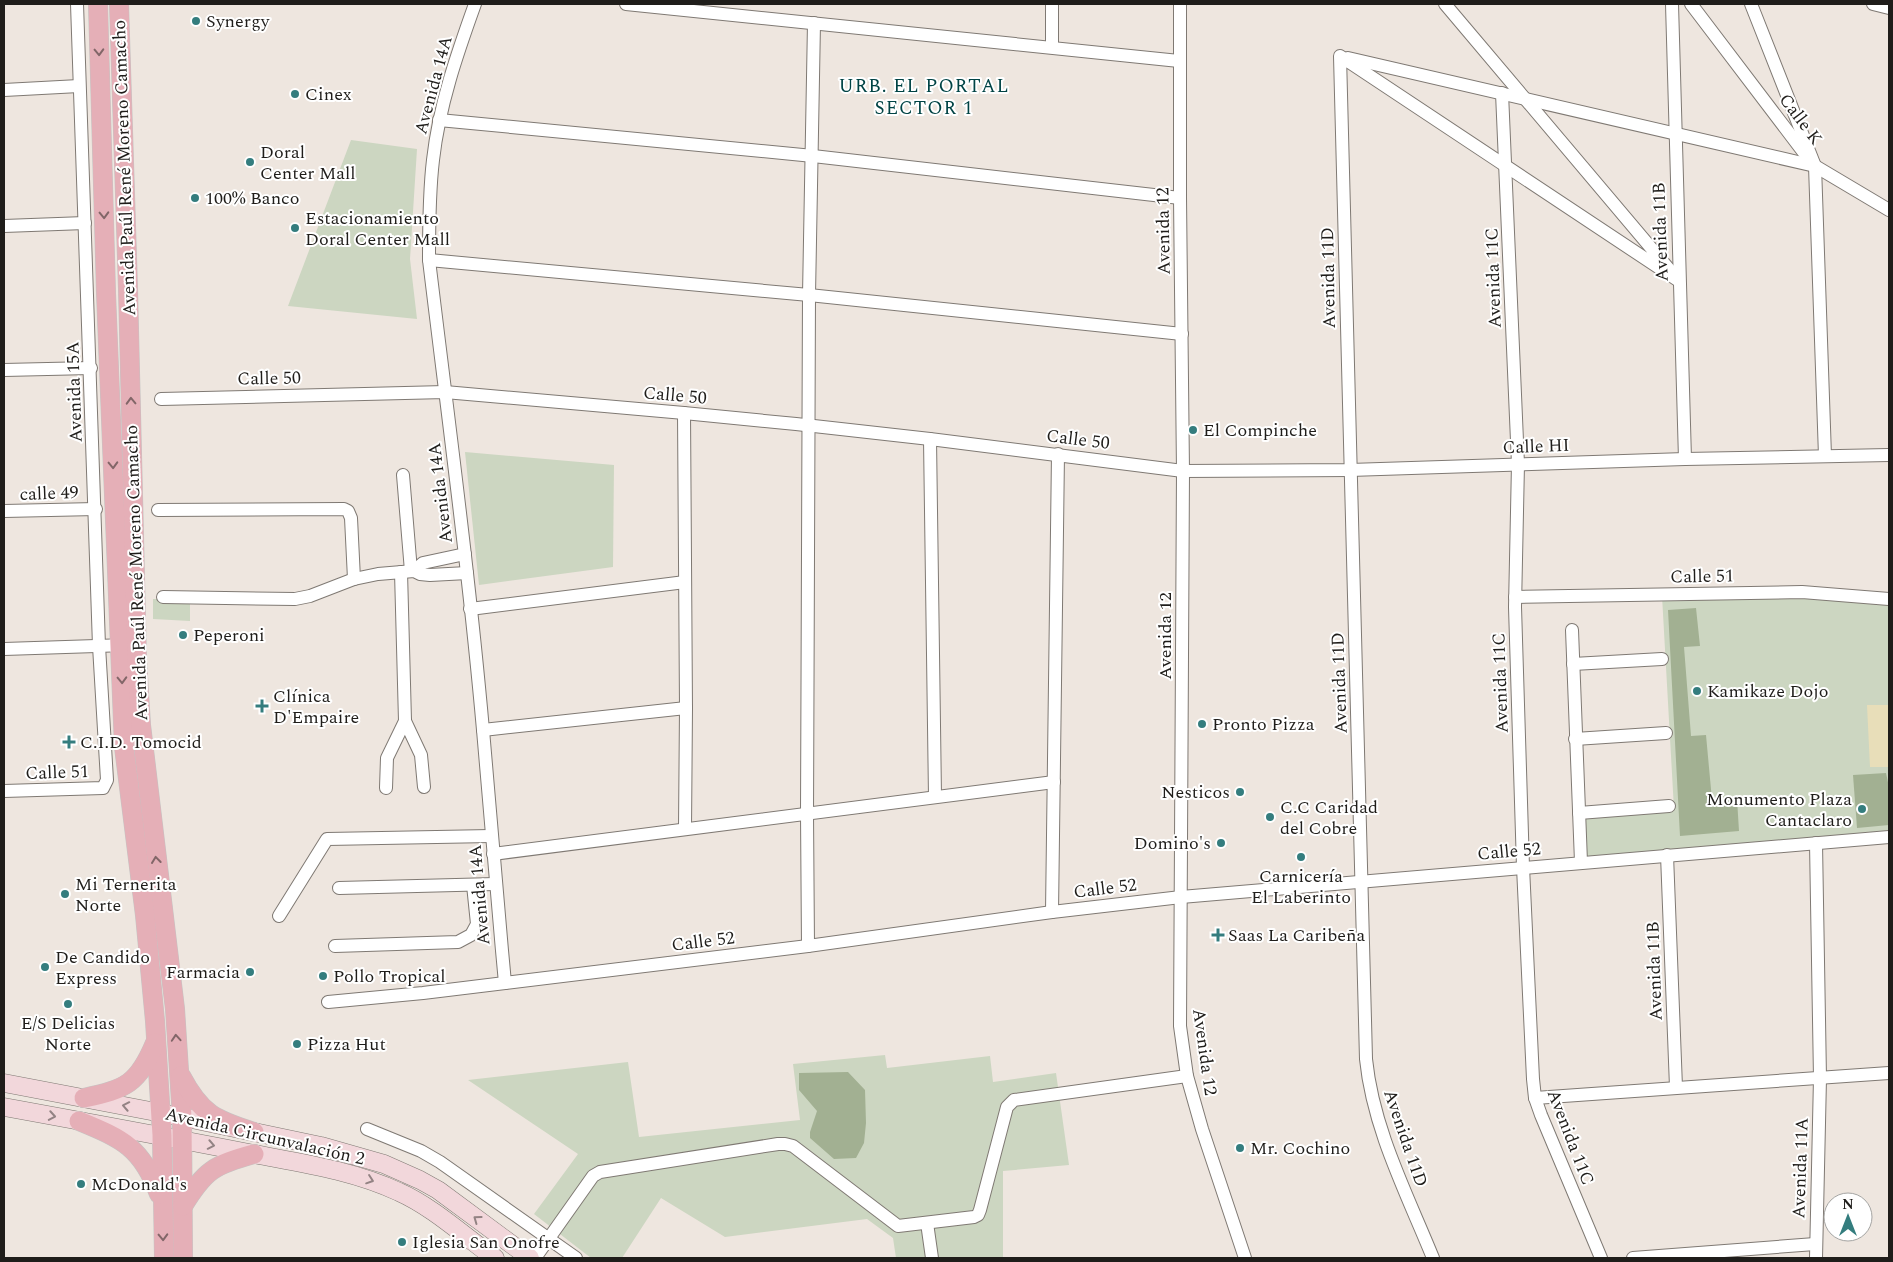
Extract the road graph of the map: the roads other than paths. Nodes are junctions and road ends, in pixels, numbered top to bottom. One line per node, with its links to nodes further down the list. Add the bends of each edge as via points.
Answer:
1 (77, 4): 19 (street, Avenida 15A)
2 (98, 4): 62 (main road, Avenida Paúl René Moreno Camacho, one-way to 62, via 106,293)
3 (119, 4): 62 (main road, Avenida Paúl René Moreno Camacho, one-way to 3)
4 (475, 4): 22 (street, Avenida 14A)
5 (626, 4): 15 (street)
6 (1052, 4): 16 (street)
7 (1180, 4): 18 (street, Avenida 12)
8 (1445, 4): 31 (street)
9 (1672, 4): 23 (street, Avenida 11B)
10 (1691, 4): 25 (street, Calle K)
11 (1751, 4): 25 (street)
12 (1758, 4): 25 (street, Calle K)
13 (1873, 4): 14 (street)
14 (1889, 8)
15 (814, 23): 16 (street); 24 (street)
16 (1052, 48): 18 (street)
17 (1340, 56): 21 (street); 31 (street); 46 (street, Avenida 11D)
18 (1179, 61): 26 (street, Avenida 12)
19 (79, 86): 20 (street); 28 (street, Avenida 15A)
20 (4, 90)
21 (1502, 93): 23 (street); 45 (street, Avenida 11C)
22 (440, 120): 24 (street); 30 (street, Avenida 14A, via 429,212)
23 (1675, 135): 25 (street); 31 (street, Avenida 11B)
24 (813, 156): 26 (street); 32 (street)
25 (1815, 166): 27 (street); 43 (street)
26 (1180, 198): 33 (street, Avenida 12)
27 (1889, 210)
28 (85, 223): 29 (street); 34 (street, Avenida 15A)
29 (4, 226)
30 (430, 260): 32 (street); 36 (street, Avenida 14A)
31 (1679, 282): 44 (street, Avenida 11B)
32 (809, 295): 33 (street); 39 (street)
33 (1182, 334): 47 (street, Avenida 12)
34 (91, 368): 35 (street); 49 (street, Avenida 15A)
35 (4, 370)
36 (445, 392): 37 (street, Calle 50); 38 (street, Calle 50); 52 (street, Avenida 14A)
37 (161, 399)
38 (684, 413): 39 (street, Calle 50); 56 (street)
39 (809, 426): 40 (street, Calle 50); 80 (street)
40 (930, 438): 41 (street, Calle 50); 77 (street)
41 (1058, 454): 47 (street, Calle 50); 73 (street)
42 (1889, 455): 43 (street, Calle HI)
43 (1824, 456): 44 (street, Calle HI)
44 (1685, 459): 45 (street, Calle HI)
45 (1518, 464): 46 (street, Calle HI); 58 (street, Avenida 11C)
46 (1350, 470): 47 (street, Calle HI); 89 (street, Avenida 11D)
47 (1183, 471): 93 (street, Avenida 12)
48 (403, 475): 53 (street)
49 (96, 509): 51 (street, calle 49); 63 (street, Avenida 15A)
50 (158, 510): 55 (street, via 344,509 351,518)
51 (4, 511)
52 (465, 554): 53 (street, via 423,563); 54 (street, Avenida 14A)
53 (409, 571): 54 (street, via 430,575); 55 (street); 68 (street)
54 (467, 573): 60 (street, Avenida 14A)
55 (354, 579): 57 (street, via 295,599)
56 (685, 582): 60 (street); 67 (street)
57 (163, 597)
58 (1515, 597): 59 (street, Calle 51, via 1802,592); 88 (street, Avenida 11C)
59 (1889, 599)
60 (470, 609): 69 (street, Avenida 14A)
61 (1572, 630): 66 (street)
62 (129, 645): 63 (street); 100 (main road, Avenida Paúl René Moreno Camacho, one-way to 100, via 124,747 150,960); 101 (main road, Avenida Paúl René Moreno Camacho, one-way to 62, via 167,935)
63 (99, 646): 64 (street); 72 (street, Avenida 15A)
64 (4, 649)
65 (1662, 659): 66 (street)
66 (1573, 664): 71 (street)
67 (686, 708): 69 (street); 81 (street)
68 (405, 721): 74 (street, via 421,755); 75 (street, via 387,758)
69 (483, 730): 82 (street, Avenida 14A)
70 (1666, 733): 71 (street)
71 (1575, 739): 79 (street)
72 (107, 780): 76 (street, Calle 51, via 103,788)
73 (1054, 782): 77 (street); 94 (street)
74 (424, 787)
75 (386, 788)
76 (4, 791)
77 (935, 797): 80 (street)
78 (1669, 806): 79 (street)
79 (1579, 813): 87 (street)
80 (807, 814): 81 (street); 97 (street)
81 (685, 829): 85 (street)
82 (491, 836): 85 (street, Avenida 14A); 95 (street, via 327,839)
83 (1889, 837): 84 (street, Calle 52)
84 (1816, 843): 86 (street, Calle 52); 104 (street, Avenida 11A)
85 (492, 854): 90 (street, Avenida 14A)
86 (1667, 855): 87 (street, Calle 52); 106 (street, Avenida 11B)
87 (1581, 862): 88 (street, Calle 52)
88 (1523, 867): 89 (street, Calle 52); 108 (street, Avenida 11C)
89 (1361, 882): 93 (street, Calle 52); 131 (street, Avenida 11D, via 1366,1059 1370,1091)
90 (495, 884): 91 (street); 98 (street, Avenida 14A)
91 (473, 885): 92 (street); 96 (street, via 477,924 471,936 458,942)
92 (339, 888)
93 (1181, 897): 94 (street, Calle 52); 103 (street, Avenida 12, via 1180,1026)
94 (1052, 912): 97 (street, Calle 52)
95 (279, 916)
96 (335, 946)
97 (808, 946): 98 (street, Calle 52)
98 (505, 983): 99 (street, Calle 52)
99 (328, 1002)
100 (156, 1040): 107 (main road, via 147,1062 128,1084 112,1092); 110 (main road, Avenida Paúl René Moreno Camacho)
101 (178, 1071): 111 (main road, Avenida Paúl René Moreno Camacho); 114 (main road, via 200,1106 226,1124)
102 (1889, 1073): 104 (street)
103 (1187, 1076): 120 (street, via 1014,1100 1007,1107 978,1214); 130 (street, Avenida 12)
104 (1820, 1078): 106 (street); 122 (street, Avenida 11A)
105 (4, 1083): 107 (main road, Avenida Circunvalación 2)
106 (1676, 1087): 108 (street)
107 (84, 1098): 110 (main road, Avenida Circunvalación 2, one-way to 107)
108 (1536, 1098): 132 (street, Avenida 11C)
109 (4, 1107): 112 (main road, Avenida Circunvalación 2, one-way to 112)
110 (160, 1113): 111 (main road, Avenida Circunvalación 2); 115 (main road, Avenida Paúl René Moreno Camacho)
111 (182, 1117): 114 (main road, Avenida Circunvalación 2); 116 (main road, Avenida Paúl René Moreno Camacho)
112 (79, 1121): 115 (main road, Avenida Circunvalación 2); 118 (main road, via 110,1134 134,1150 151,1174)
113 (367, 1129): 121 (street, via 440,1162)
114 (254, 1132): 126 (main road, Avenida Circunvalación 2, one-way to 114, via 438,1190 404,1172 321,1146)
115 (162, 1135): 116 (main road, Avenida Circunvalación 2); 118 (main road, Avenida Paúl René Moreno Camacho)
116 (182, 1140): 117 (main road, Avenida Circunvalación 2, one-way to 117); 119 (main road, Avenida Paúl René Moreno Camacho)
117 (254, 1154): 119 (main road, via 230,1160 208,1171 196,1183); 125 (main road, Avenida Circunvalación 2, one-way to 125, via 333,1169 401,1192)
118 (162, 1202): 123 (main road, Avenida Paúl René Moreno Camacho, one-way to 123)
119 (183, 1206): 124 (main road, Avenida Paúl René Moreno Camacho)
120 (927, 1223): 121 (street, via 894,1224 793,1146 785,1144 600,1172 593,1176); 129 (street)
121 (549, 1239): 127 (street); 128 (street)
122 (1815, 1244): 133 (street); 134 (street, Avenida 11A)
123 (164, 1258)
124 (184, 1258)
125 (496, 1258)
126 (530, 1258)
127 (535, 1258)
128 (576, 1258)
129 (932, 1258)
130 (1245, 1258)
131 (1433, 1258)
132 (1601, 1258)
133 (1633, 1258)
134 (1816, 1258)

